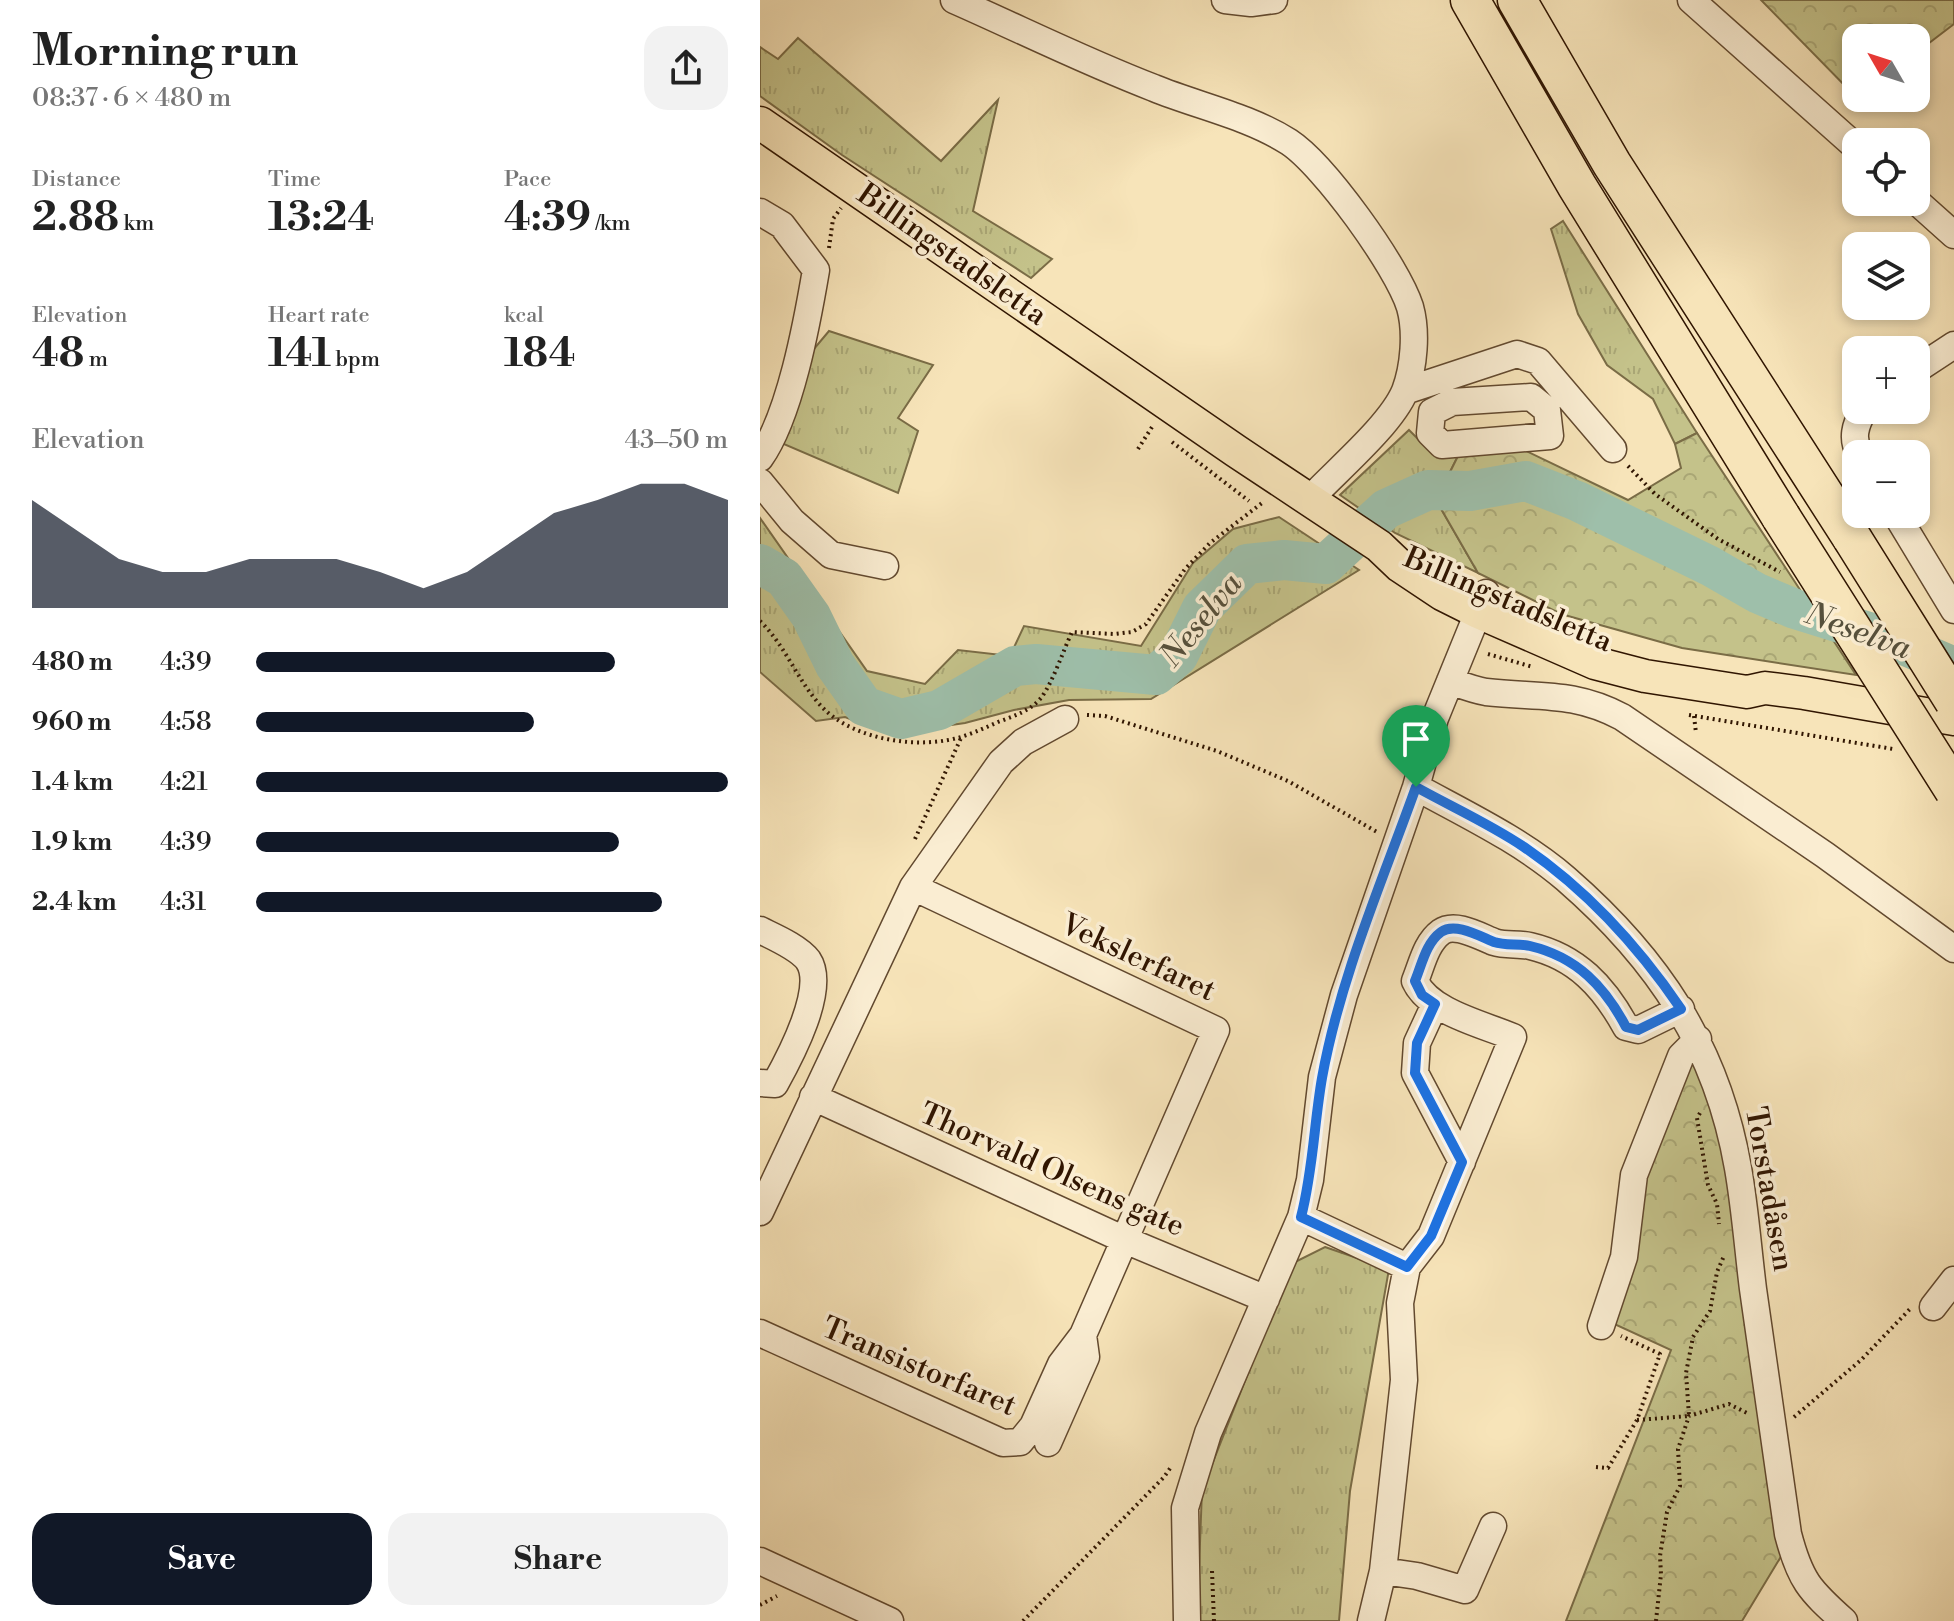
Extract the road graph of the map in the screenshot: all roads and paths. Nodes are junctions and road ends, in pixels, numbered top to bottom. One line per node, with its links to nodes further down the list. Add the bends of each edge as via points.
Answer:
1 (954, 0): 16 (street, via 1151,88 1253,125 1306,156 1377,248 1410,308 1412,361)
2 (1225, 0): 3 (street)
3 (1274, 0)
4 (1470, 0): 39 (highway, bridge, via 1577,186)
5 (1517, 0): 33 (highway, bridge, via 1612,164)
6 (1691, 0): 8 (street)
7 (760, 123): 23 (main road, Billingstadsletta)
8 (1842, 135)
9 (844, 203): 13 (path, via 833,219)
10 (760, 212): 21 (street, via 782,225 816,270 786,401)
11 (1930, 214): 12 (street)
12 (1954, 235)
13 (827, 254)
14 (1954, 345): 15 (street)
15 (1930, 361)
16 (1405, 391): 17 (street, via 1517,354 1538,361); 23 (street, via 1385,422)
17 (1585, 420): 18 (street, via 1567,434); 20 (street)
18 (1550, 436)
19 (1138, 449): 24 (path, via 1152,427)
20 (1613, 449): 28 (path, via 1655,494 1718,539)
21 (760, 458)
22 (760, 482): 27 (street, via 792,521 831,555)
23 (1309, 500): 29 (main road, Billingstadsletta, via 1379,546 1425,564)
24 (1249, 501)
25 (1262, 503): 31 (path, via 1185,569 1146,624 1114,634 1072,632 1042,697 1028,710 962,737 918,742 862,733 825,710)
26 (1904, 528): 30 (street)
27 (885, 566)
28 (1774, 570)
29 (1481, 602): 32 (street); 35 (main road, Billingstadsletta, via 1656,658 1751,678 1765,688)
30 (1954, 610)
31 (760, 621)
32 (1450, 681): 38 (street); 43 (street, Billingstadsletta, via 1483,692 1571,697 1598,704 1825,855)
33 (1954, 701)
34 (1065, 719): 40 (path, via 1105,716 1217,751 1288,781); 41 (street, via 1023,742 1001,762)
35 (1954, 719)
36 (1696, 733): 37 (path, via 1692,715)
37 (1897, 749)
38 (1416, 787): 45 (street, Torstadåsen, via 1522,846 1565,878 1629,939); 53 (street, via 1344,995 1322,1077)
39 (1954, 790)
40 (1384, 836)
41 (913, 887): 49 (street); 55 (street, Vekslerfaret, via 1216,1030)
42 (760, 930): 47 (street, via 807,959 814,976 811,1003 785,1067 775,1084)
43 (1954, 949)
44 (1435, 1004): 45 (street, via 1415,981 1429,944 1453,928 1559,956 1610,997 1626,1027 1638,1030); 50 (street, via 1417,1043 1415,1073); 50 (street, via 1513,1037)
45 (1681, 1009): 46 (street, Torstadåsen)
46 (1698, 1039): 48 (street, Torstadåsen); 61 (street, via 1681,1056 1634,1175 1624,1257)
47 (760, 1083)
48 (1718, 1086): 54 (path, via 1697,1118); 66 (street, Torstadåsen, via 1738,1168)
49 (813, 1097): 51 (street); 55 (street, Thorvald Olsens gate)
50 (1462, 1162): 57 (street, via 1431,1236)
51 (769, 1170): 52 (street)
52 (760, 1212)
53 (1301, 1217): 57 (street); 59 (street)
54 (1721, 1232)
55 (1125, 1240): 59 (street, Thorvald Olsens gate); 63 (street, Transistorfaret)
56 (1723, 1246): 64 (path, via 1725,1260 1717,1272 1710,1311 1693,1337 1686,1373)
57 (1407, 1267): 72 (street, via 1400,1303 1404,1380)
58 (1954, 1280): 60 (street)
59 (1266, 1299): 75 (street, via 1208,1433 1185,1508)
60 (1923, 1306): 66 (path, via 1788,1422)
61 (1601, 1326): 65 (path, via 1660,1354)
62 (760, 1333): 63 (street, Transistorfaret, via 1003,1443 1020,1442 1033,1426 1061,1364)
63 (1083, 1335): 67 (street, via 1086,1357)
64 (1689, 1416): 65 (path); 66 (path, via 1729,1404); 77 (path, via 1678,1449 1680,1486 1667,1512)
65 (1637, 1420): 69 (path, via 1608,1468)
66 (1773, 1427): 78 (street, Torstadåsen, via 1797,1569)
67 (1048, 1443)
68 (1176, 1459): 74 (path)
69 (1596, 1467)
70 (1493, 1526): 72 (street, via 1465,1590)
71 (760, 1561): 73 (street)
72 (1383, 1571): 76 (street)
73 (890, 1621)
74 (1023, 1621)
75 (1187, 1621)
76 (1371, 1621)
77 (1656, 1621)
78 (1844, 1621)

